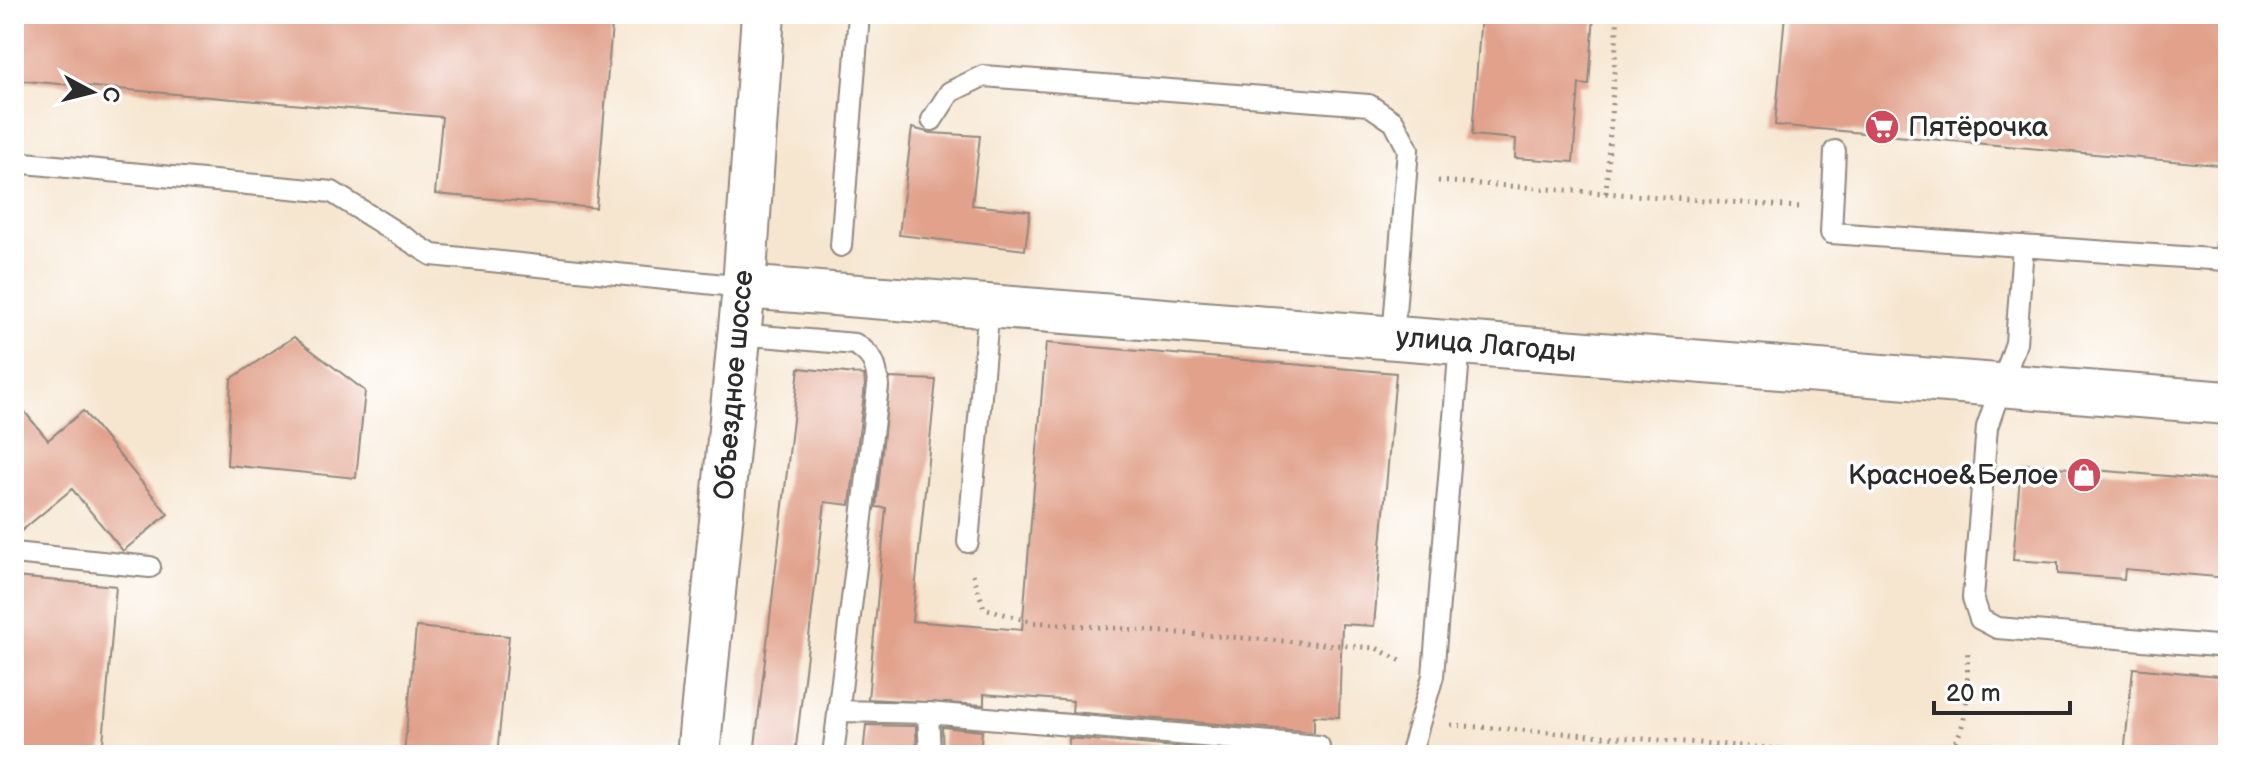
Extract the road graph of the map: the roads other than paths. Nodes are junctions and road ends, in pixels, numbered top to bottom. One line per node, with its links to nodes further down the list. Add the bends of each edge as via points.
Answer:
1 (763, 14): 9 (street, Объездное шоссе)
2 (859, 14): 7 (lane)
3 (932, 120): 12 (lane, via 950,92 983,76 1369,105 1394,122 1408,149)
4 (1835, 151): 8 (lane, via 1831,233)
5 (14, 162): 9 (lane, via 332,192 432,255)
6 (2228, 222): 8 (lane, via 2226,260)
7 (841, 246)
8 (2023, 246): 14 (lane, via 2016,343)
9 (744, 287): 10 (street, улица Лагоды); 11 (street, Объездное шоссе)
10 (989, 306): 12 (street, улица Лагоды); 16 (lane)
11 (739, 334): 20 (lane, via 855,344 877,367); 23 (street, Объездное шоссе)
12 (1393, 338): 13 (street, улица Лагоды)
13 (1460, 343): 14 (street, улица Лагоды); 26 (lane, via 1433,676)
14 (2002, 385): 15 (street, улица Лагоды); 19 (lane, via 1987,427 1973,598 1980,619 1997,628)
15 (2228, 403)
16 (968, 542)
17 (14, 553): 18 (lane)
18 (150, 567)
19 (2228, 647)
20 (838, 711): 21 (lane); 24 (lane)
21 (928, 713): 22 (lane); 25 (lane)
22 (1319, 746)
23 (698, 755)
24 (833, 755)
25 (930, 755)
26 (1410, 755)

